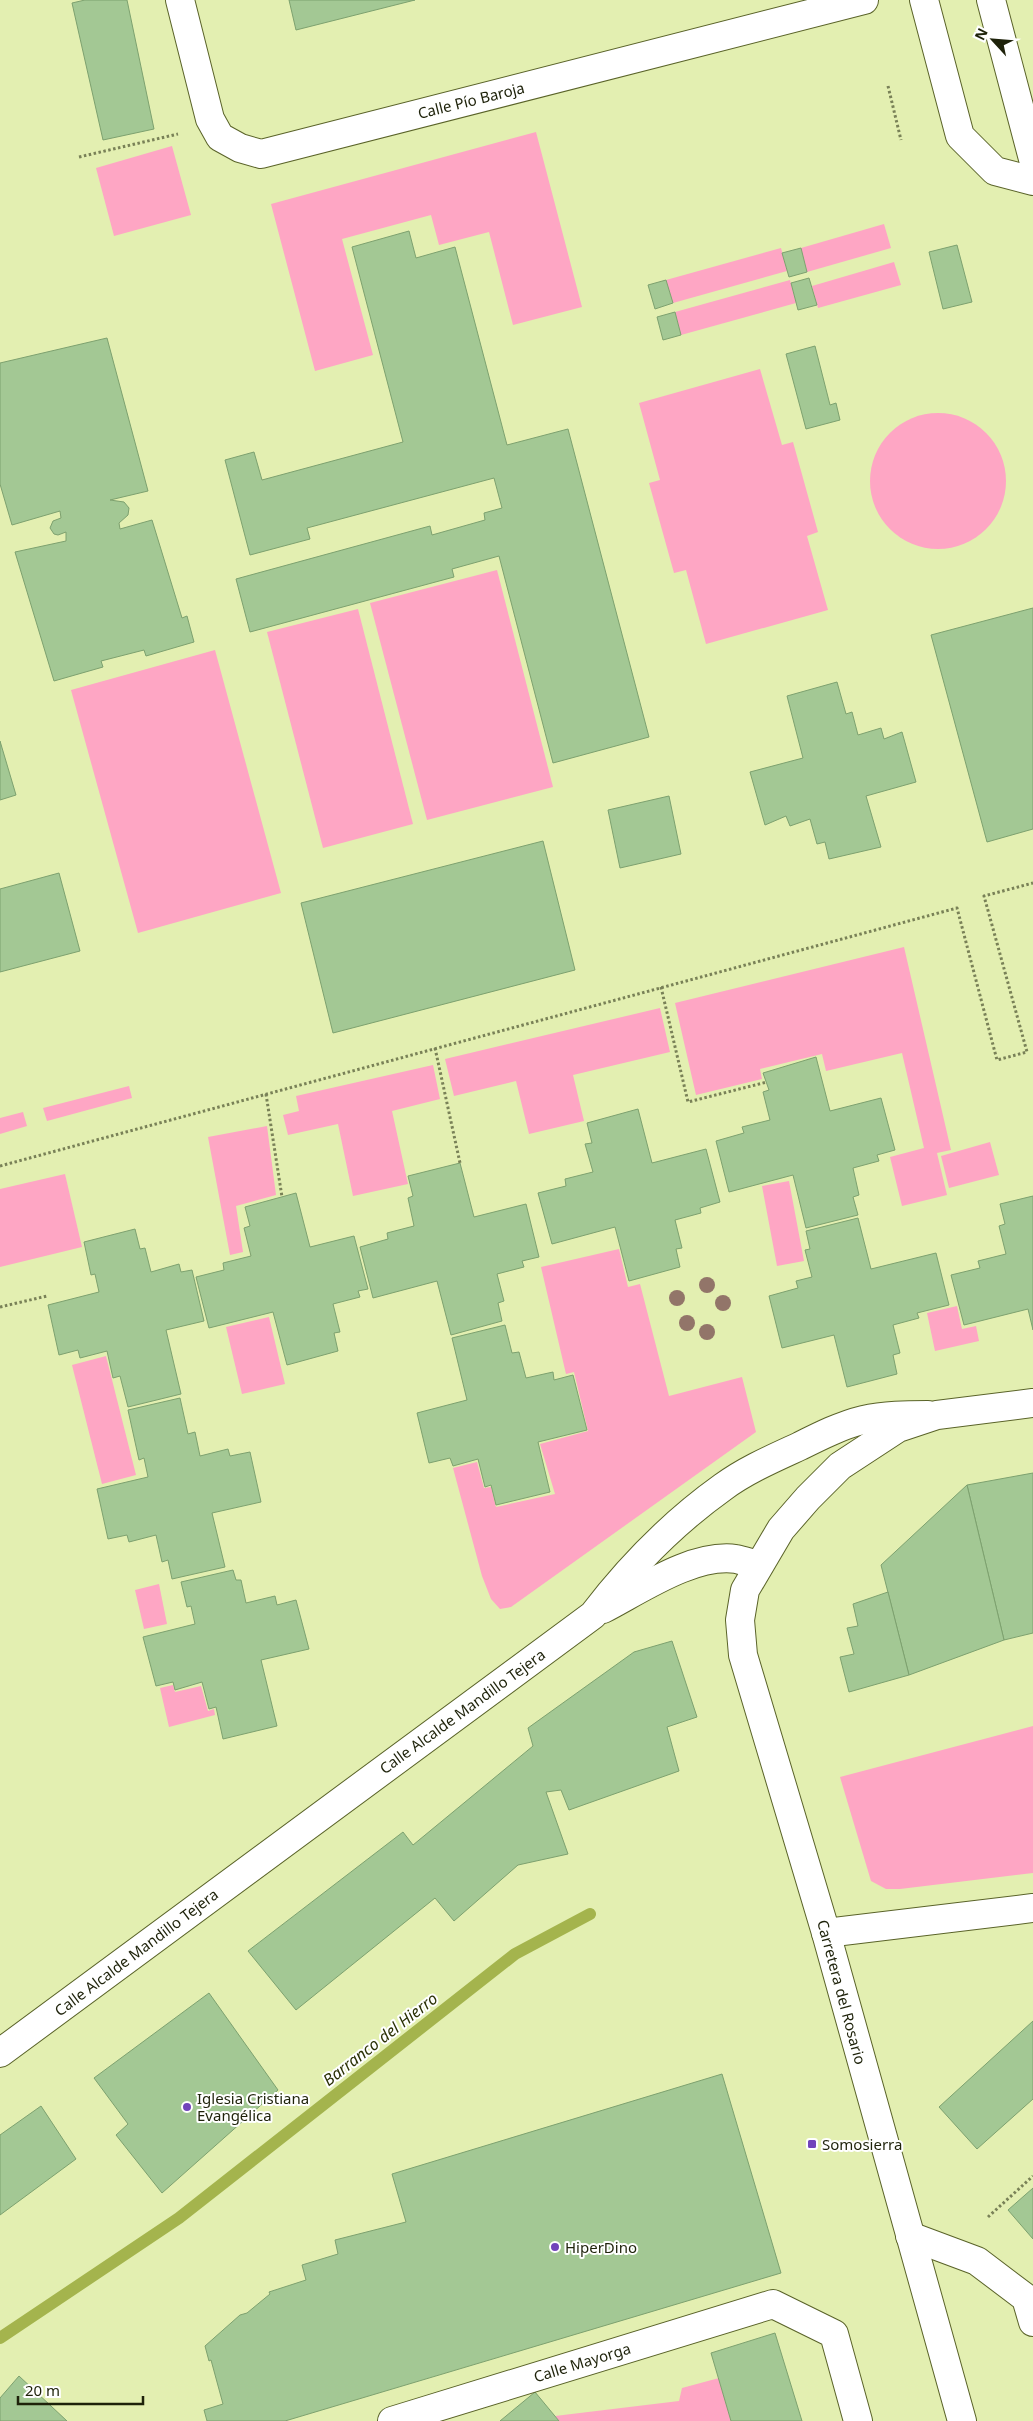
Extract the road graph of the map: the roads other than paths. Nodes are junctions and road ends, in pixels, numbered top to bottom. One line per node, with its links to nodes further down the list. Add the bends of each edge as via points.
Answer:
1 (180, 0): 2 (street, Calle Pío Baroja, via 210,119 220,137 240,148 261,154)
2 (864, 0)
3 (924, 0): 6 (street, via 960,136 995,171)
4 (991, 0): 5 (street)
5 (1033, 159)
6 (1033, 181)
7 (1033, 1403): 8 (street)
8 (936, 1415): 9 (street, Carretera del Rosario, via 898,1428 840,1466 781,1529); 10 (street, Calle Alcalde Mandillo Tejera, via 862,1420 821,1435 761,1464 723,1487 654,1544)
9 (759, 1565): 10 (street, via 735,1559 706,1561 676,1571); 12 (street, Carretera del Rosario, via 745,1590 742,1605 743,1655)
10 (593, 1614): 13 (street, Calle Alcalde Mandillo Tejera)
11 (1033, 1908): 12 (street)
12 (826, 1933): 14 (street, Carretera del Rosario)
13 (0, 2053)
14 (910, 2236): 15 (street, via 977,2261 1026,2298); 19 (street, Carretera del Rosario)
15 (1033, 2322)
16 (436, 2415): 17 (street, Calle Mayorga); 18 (street, Calle Mayorga, via 773,2304 834,2334)
17 (392, 2421)
18 (858, 2421)
19 (962, 2421)

